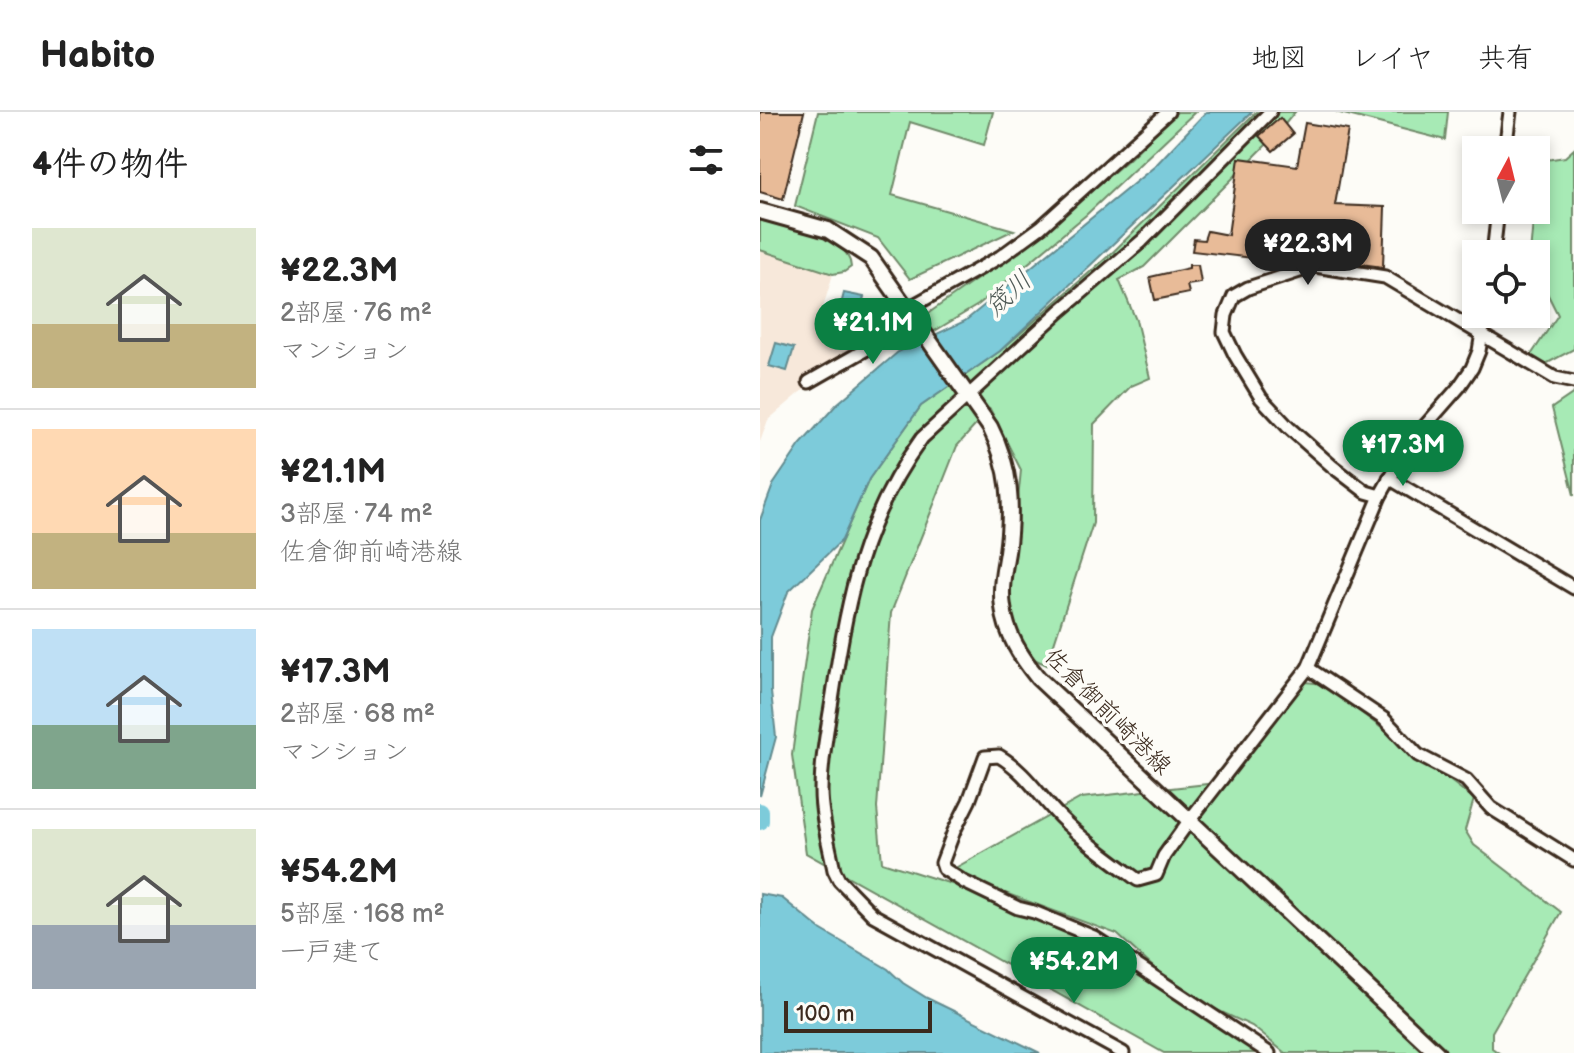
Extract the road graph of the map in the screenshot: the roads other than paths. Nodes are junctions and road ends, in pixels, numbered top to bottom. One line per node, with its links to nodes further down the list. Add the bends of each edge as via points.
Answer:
1 (1168, 112): 6 (street, via 1041,227)
2 (1270, 112): 11 (street, via 1142,241)
3 (1510, 112): 4 (street)
4 (1507, 136)
5 (760, 211): 6 (main road, 佐倉御前崎港線, via 843,238 871,258)
6 (910, 311): 9 (street, via 865,350); 11 (main road, 佐倉御前崎港線)
7 (1483, 328): 8 (street)
8 (1482, 336): 10 (street, via 1555,378); 12 (street, via 1466,377 1410,443); 13 (street, via 1385,277 1325,267 1234,296 1224,332 1261,398 1332,466 1366,492)
9 (809, 382)
10 (1574, 382)
11 (968, 395): 16 (main road, 佐倉御前崎港線, via 1001,449 1008,472 1011,525 1002,586 1015,643 1038,678); 18 (street, via 907,458 872,522 858,564 843,625 821,793 834,870 873,915)
12 (1389, 478): 13 (street); 14 (street)
13 (1380, 496): 15 (street)
14 (1574, 588)
15 (1308, 668): 16 (street); 17 (street, via 1384,719 1418,755 1466,780 1491,808)
16 (1189, 821): 19 (street, via 1156,875 1138,880 1084,841 1027,776 999,756 985,757 942,863 964,882 1094,937); 20 (main road, 佐倉御前崎港線)
17 (1574, 860)
18 (1123, 1053)
19 (1269, 1053)
20 (1437, 1053)

